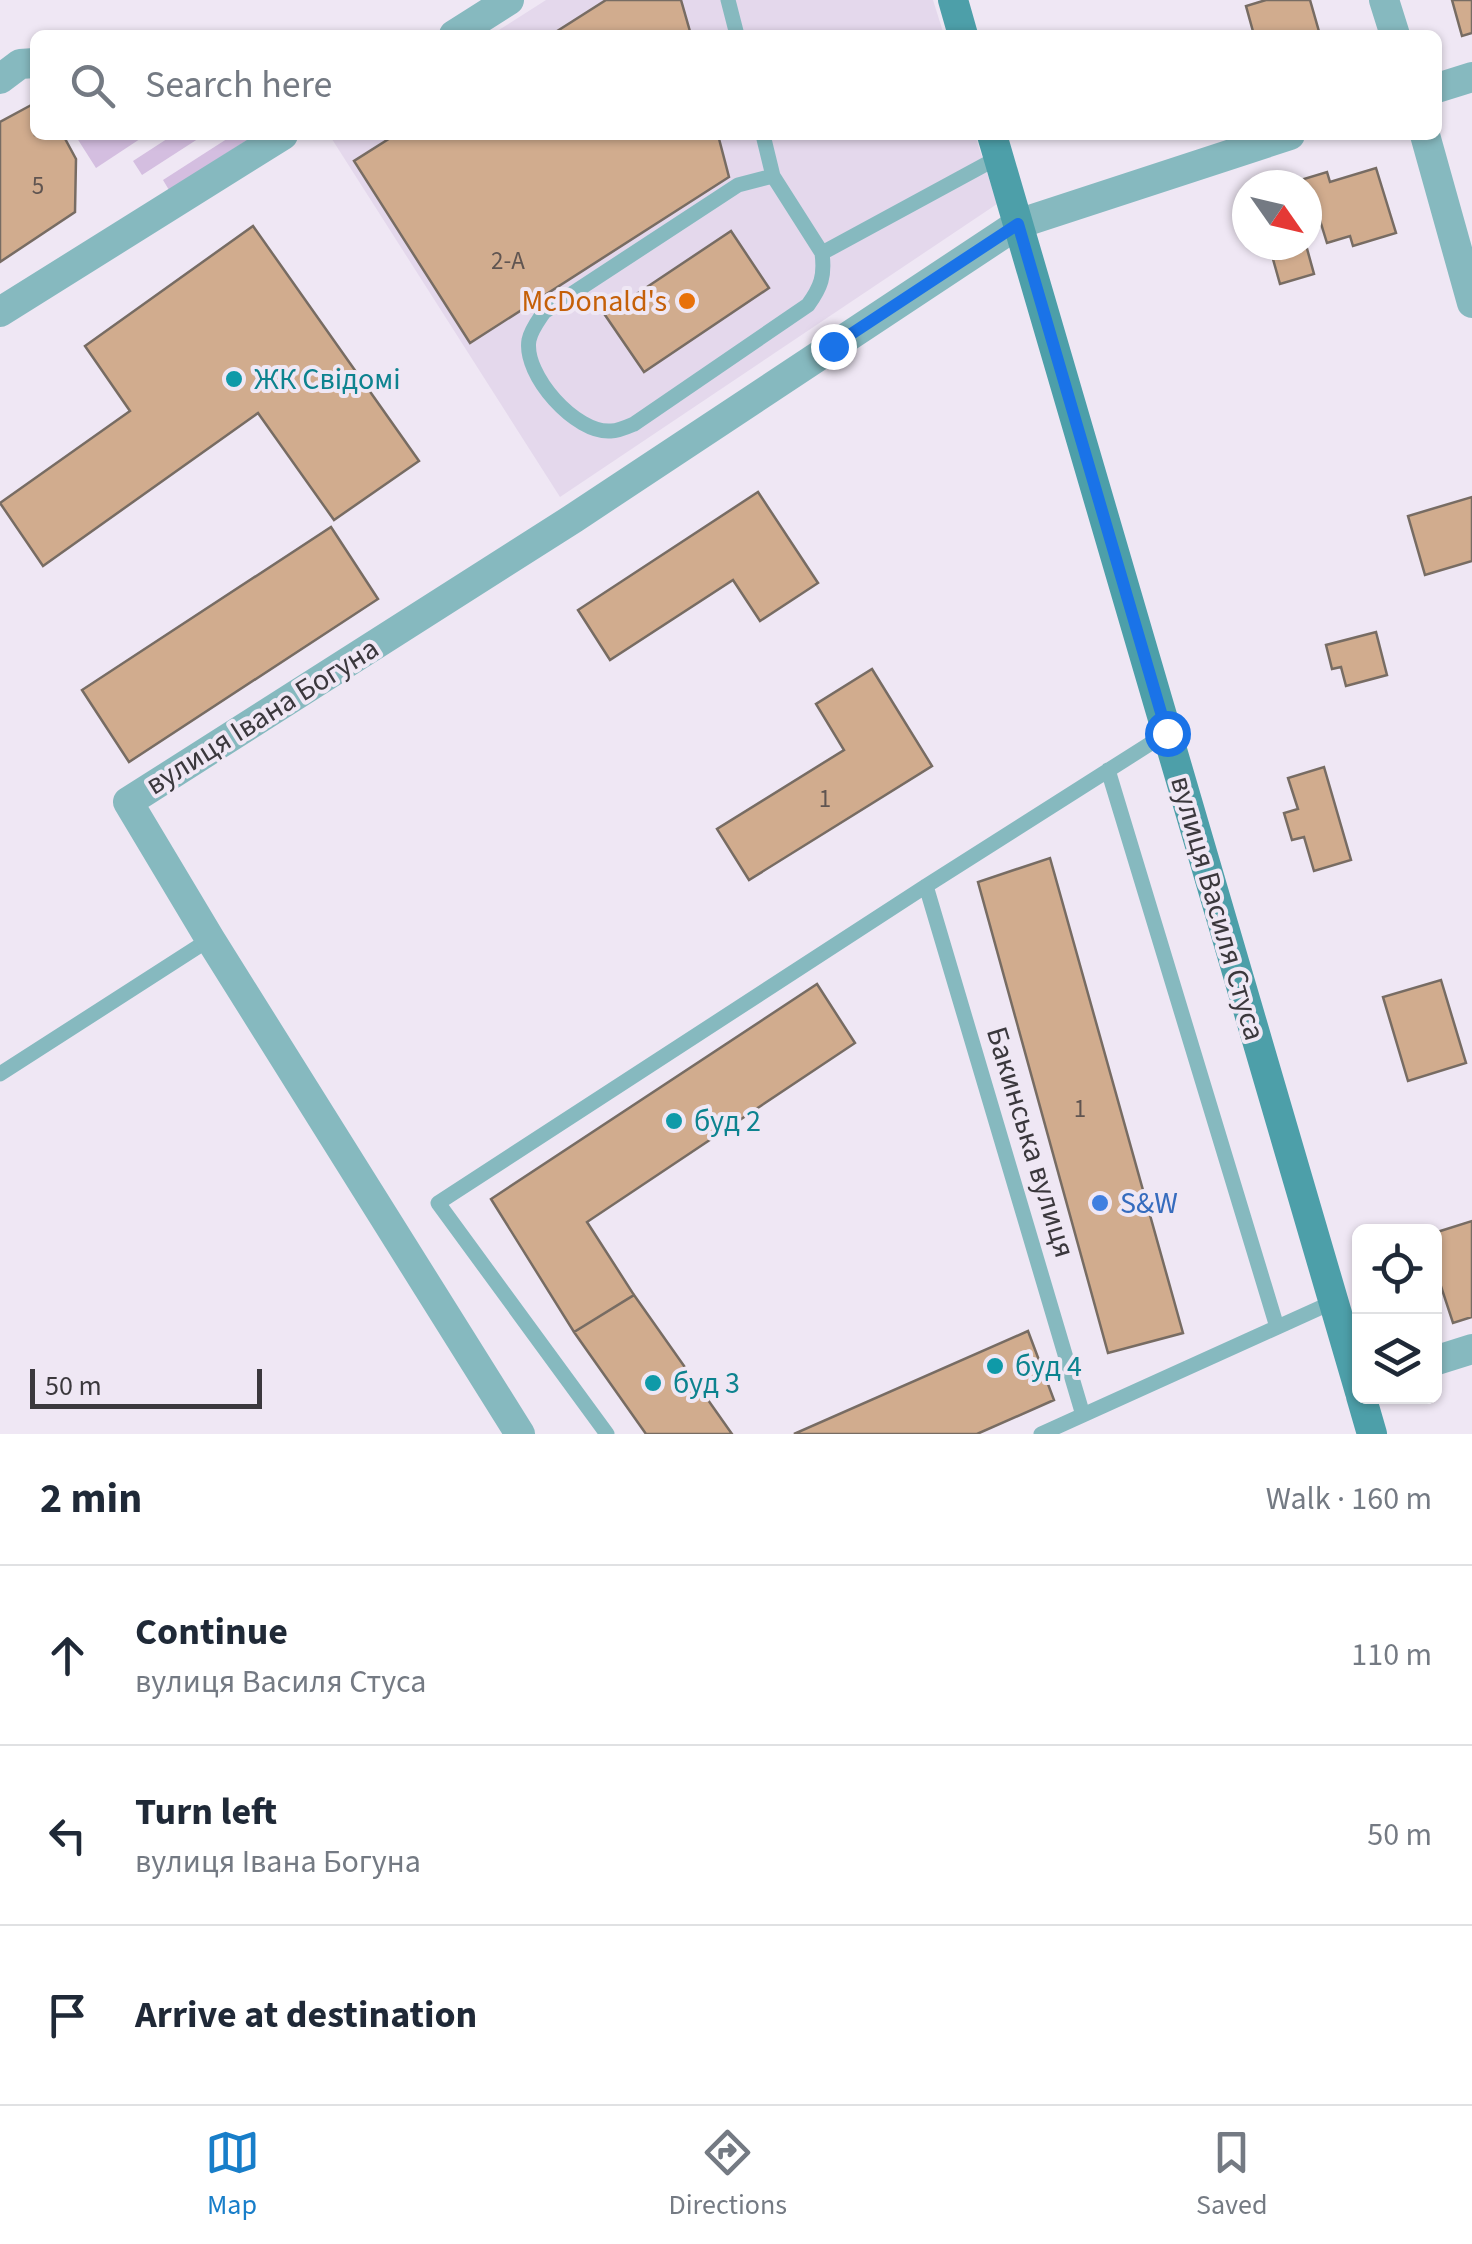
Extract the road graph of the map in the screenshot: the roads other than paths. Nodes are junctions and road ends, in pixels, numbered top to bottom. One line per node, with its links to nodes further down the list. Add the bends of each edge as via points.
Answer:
1 (509, 0): 5 (street)
2 (728, 0): 6 (lane)
3 (953, 0): 7 (main road)
4 (1384, 0): 8 (street)
5 (462, 30)
6 (736, 30)
7 (962, 30)
8 (1393, 30)
9 (30, 63): 11 (street)
10 (1472, 77): 12 (street)
11 (0, 78)
12 (1442, 86)
13 (275, 140): 22 (street)
14 (764, 140): 18 (lane)
15 (1275, 140): 19 (street)
16 (1425, 140): 21 (street)
17 (995, 146): 19 (main road, вулиця Василя Стуса); 20 (lane)
18 (774, 176): 20 (lane); 20 (lane, via 738,185 544,312 528,342 546,388 590,428 612,432 634,424 808,305 825,273)
19 (1018, 224): 23 (main road, вулиця Василя Стуса); 26 (street, вулиця Івана Богуна, via 128,802)
20 (822, 253)
21 (1472, 303)
22 (0, 312)
23 (1167, 733): 24 (lane); 28 (main road, вулиця Василя Стуса)
24 (1108, 770): 25 (lane); 29 (lane)
25 (926, 886): 34 (lane, Бакинська вулиця); 36 (lane, via 438,1203)
26 (210, 939): 27 (lane); 35 (street, вулиця Івана Богуна)
27 (0, 1074)
28 (1333, 1302): 29 (lane); 32 (main road, вулиця Василя Стуса)
29 (1277, 1327): 34 (lane)
30 (1472, 1349): 31 (street)
31 (1442, 1358)
32 (1352, 1366)
33 (1363, 1404): 38 (main road, вулиця Василя Стуса)
34 (1083, 1415): 37 (lane)
35 (520, 1434)
36 (607, 1434)
37 (1041, 1434)
38 (1372, 1434)

